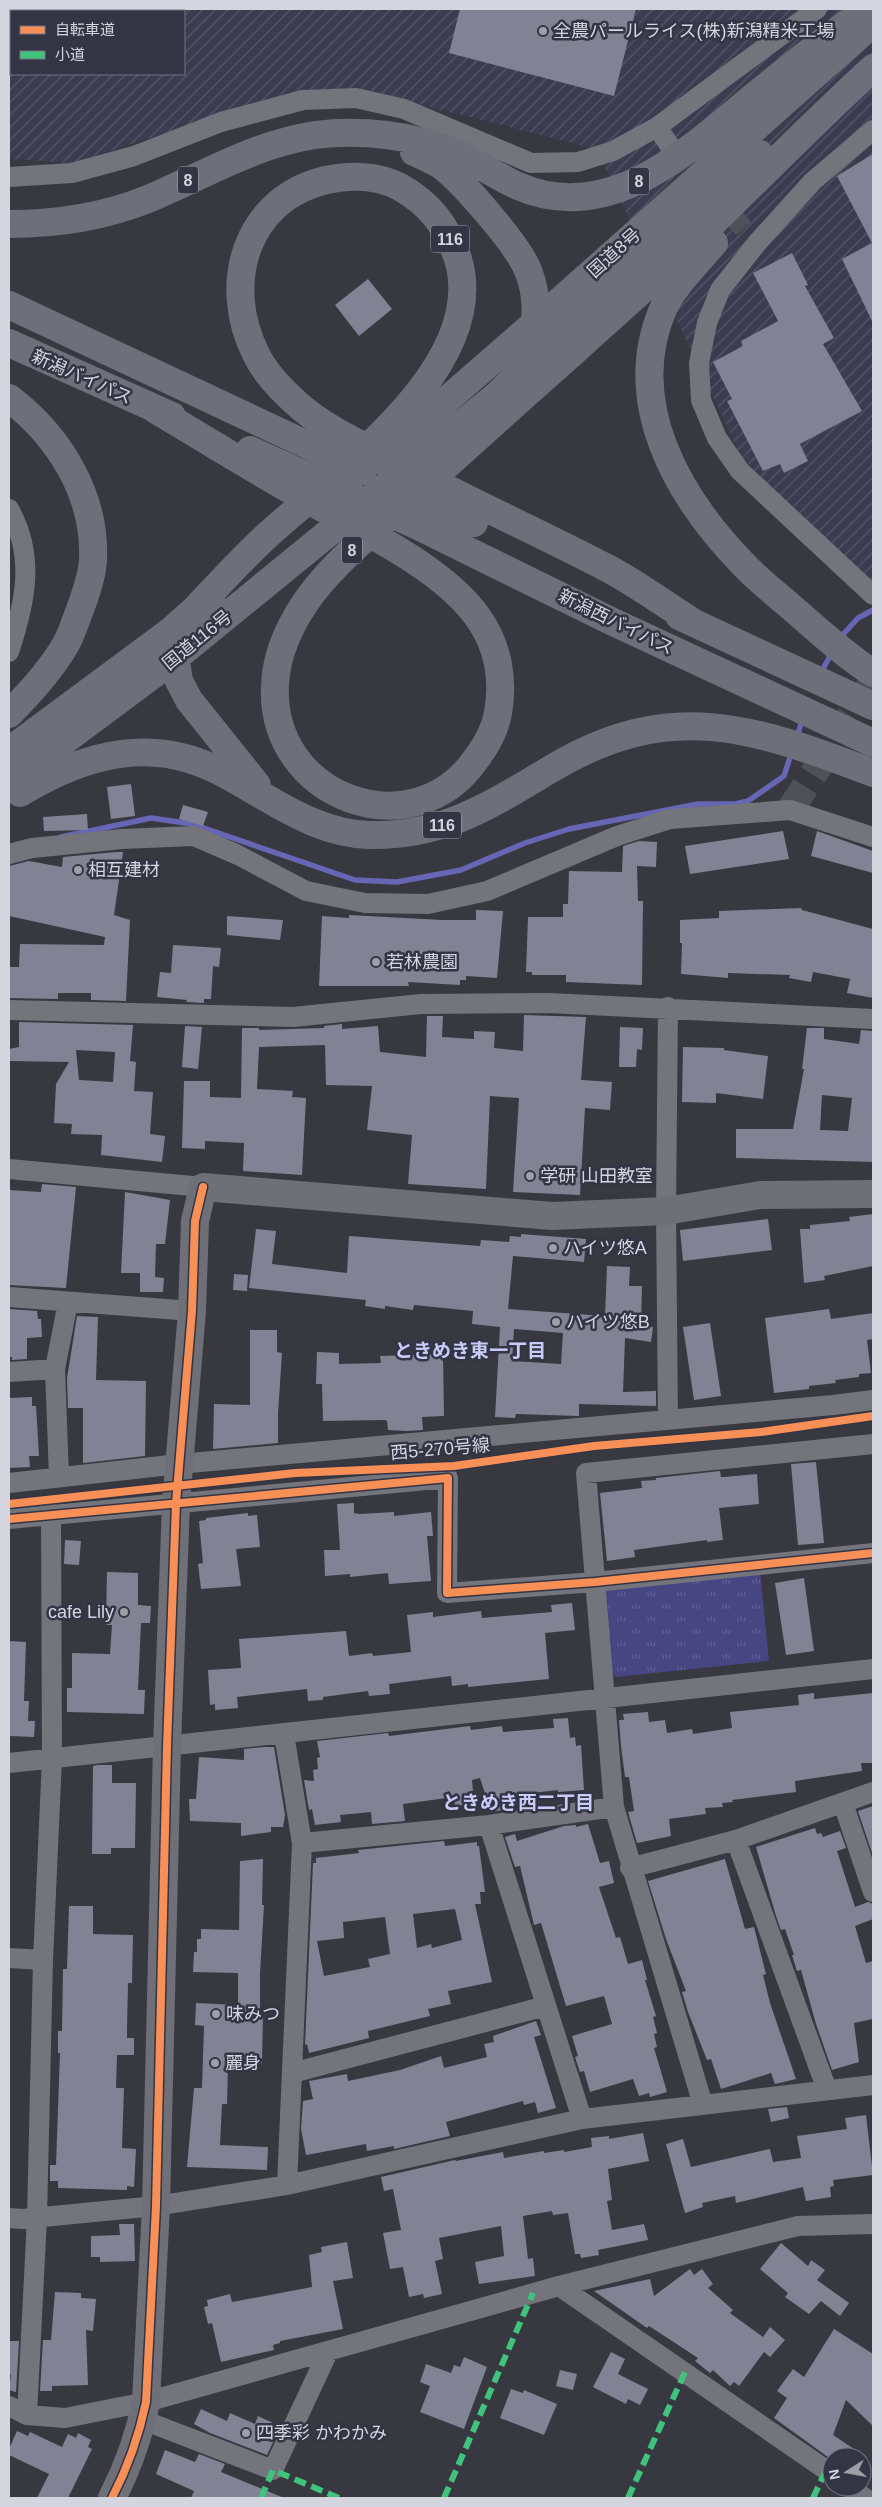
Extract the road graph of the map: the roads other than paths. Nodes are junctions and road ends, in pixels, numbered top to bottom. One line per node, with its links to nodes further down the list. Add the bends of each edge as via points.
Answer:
1 (817, 9): 7 (street)
2 (868, 9): 9 (highway, 8, via 828,36 661,169 630,185 600,194 572,197 542,194 520,187 455,153 410,139)
3 (873, 23): 14 (highway, 国道8号 / 8)
4 (873, 57): 16 (highway, 国道8号, via 634,262)
5 (873, 68): 18 (highway, 8, via 670,265 360,544 332,570 292,624 280,655 274,685 277,719 287,746 306,772 330,792 360,803 394,806 424,799 449,787 467,772 486,746 497,720 502,688 490,637 456,592 433,573 395,550)
6 (873, 93): 27 (highway, via 723,234 682,281 664,308 655,335 649,395 656,428 668,460 708,523 743,564 849,658)
7 (657, 127): 10 (street); 11 (street, via 613,151 578,162 531,163 404,109 356,98 303,100 221,122 134,156 81,170)
8 (872, 134): 22 (street, via 751,237 720,290 707,323 698,363 701,400 717,438 740,471)
9 (366, 135): 12 (highway, 8, via 314,135 277,144 114,211 39,224); 14 (highway, via 417,152 458,181 519,252 535,297)
10 (670, 146)
11 (9, 177)
12 (9, 224)
13 (9, 305): 19 (highway, via 321,452)
14 (535, 323): 16 (highway, via 528,346); 19 (highway, 国道8号 / 8)
15 (9, 343): 18 (highway, 新潟バイパス / 8, via 156,410)
16 (496, 396): 19 (highway, 国道8号)
17 (9, 398): 29 (highway, via 28,412 60,449 76,478 90,519 93,561 83,602 67,643 36,687)
18 (294, 480): 19 (highway, 8)
19 (368, 488): 20 (highway, 新潟西バイパス / 116); 23 (highway, 国道116号 / 116); 26 (highway, 国道116号); 30 (highway, 新潟西バイパス, via 418,526 610,621)
20 (444, 498): 23 (highway, 116, via 331,427 298,405 274,381 257,355 246,328 240,299 240,272 248,244 263,219 286,197 314,183 341,177 365,177 394,184 418,197 438,217 453,243 460,268 462,294 458,321 447,352 405,409 355,458 267,536); 28 (highway, 新潟西バイパス / 116, via 696,624)
21 (9, 509): 25 (street, via 20,534 27,571 20,618)
22 (873, 595)
23 (199, 605): 24 (highway, 国道116号 / 116)
24 (172, 630): 26 (highway); 31 (highway, 国道116号 / 116)
25 (9, 652)
26 (174, 659): 33 (highway, 国道116号); 35 (highway, via 179,681 190,700 238,764)
27 (873, 673)
28 (873, 706)
29 (9, 714)
30 (873, 742)
31 (9, 751)
32 (873, 773): 35 (highway, 116, via 776,738 727,727 667,726 614,738 554,767 461,820 429,829 367,835 337,831)
33 (9, 782)
34 (9, 800): 35 (highway, 116, via 77,764 131,752 161,753 189,759 222,772)
35 (280, 806)
36 (873, 837): 37 (street, via 790,810 670,819 617,836 487,890 428,904 365,903 306,891 194,836 122,839 42,847)
37 (9, 854)
38 (668, 1007): 39 (street, via 549,1003 421,1004 293,1017); 40 (street); 44 (street)
39 (9, 1010)
40 (873, 1019)
41 (9, 1170): 42 (street)
42 (203, 1188): 44 (street, via 552,1216); 47 (street, via 195,1221)
43 (873, 1194): 44 (street, via 760,1195)
44 (666, 1211): 51 (street)
45 (9, 1297): 46 (street)
46 (68, 1302): 47 (street); 48 (street)
47 (192, 1311): 53 (street)
48 (55, 1369): 49 (street); 54 (street)
49 (9, 1372)
50 (873, 1400): 51 (street)
51 (668, 1420): 53 (street)
52 (873, 1444): 60 (street, via 586,1473)
53 (179, 1464): 54 (street); 56 (street)
54 (60, 1477): 55 (street)
55 (9, 1483)
56 (176, 1504): 57 (street); 60 (street, via 448,1478 447,1593); 64 (street)
57 (51, 1513): 58 (street); 65 (street)
58 (9, 1518)
59 (873, 1553): 60 (street)
60 (595, 1582): 62 (street)
61 (873, 1669): 62 (street)
62 (604, 1696): 63 (street); 69 (street)
63 (284, 1734): 64 (street); 72 (street)
64 (167, 1746): 65 (street); 84 (street)
65 (52, 1758): 66 (street); 76 (street)
66 (9, 1763)
67 (873, 1792): 68 (street)
68 (843, 1803): 71 (street); 74 (street)
69 (614, 1807): 70 (street); 73 (street)
70 (489, 1825): 72 (street); 77 (street)
71 (736, 1840): 73 (street); 80 (street)
72 (302, 1843): 78 (street)
73 (630, 1868): 81 (street)
74 (873, 1892)
75 (9, 1958): 76 (street)
76 (43, 1960): 86 (street)
77 (546, 2006): 78 (street); 82 (street)
78 (292, 2073): 83 (street)
79 (873, 2085): 80 (street)
80 (827, 2090): 81 (street)
81 (704, 2105): 82 (street)
82 (582, 2119): 83 (street)
83 (287, 2185): 84 (street)
84 (156, 2206): 86 (street); 91 (street)
85 (9, 2218): 86 (street)
86 (37, 2218): 92 (street)
87 (873, 2224): 88 (street, via 798,2226)
88 (559, 2286): 89 (street); 93 (street)
89 (328, 2352): 91 (street); 91 (street, via 273,2470)
90 (9, 2406): 92 (street)
91 (144, 2411): 92 (street, via 65,2418); 94 (street, via 127,2469)
92 (28, 2415)
93 (822, 2467)
94 (112, 2498)

